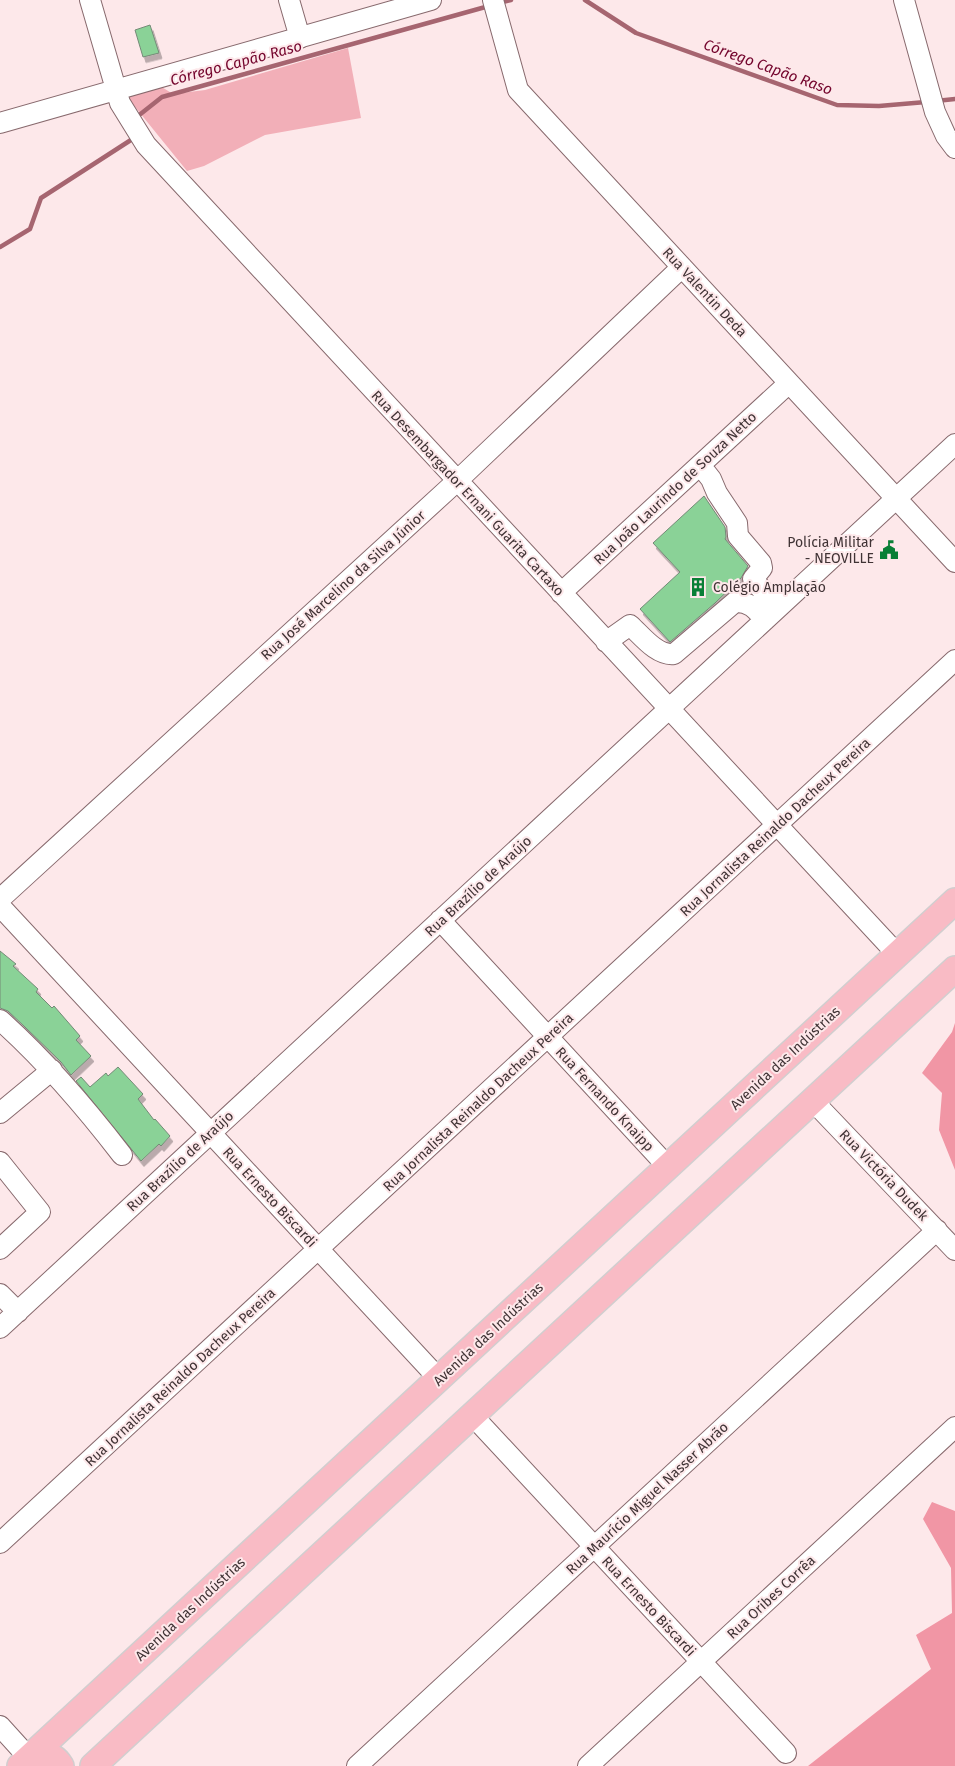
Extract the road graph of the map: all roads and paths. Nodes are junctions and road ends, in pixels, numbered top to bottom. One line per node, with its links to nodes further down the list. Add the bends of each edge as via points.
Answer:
1 (90, 0): 7 (street, Rua Desembargador Ernani Guarita Cartaxo)
2 (289, 0): 6 (street)
3 (431, 0): 6 (street)
4 (904, 0): 9 (street, via 935,112)
5 (496, 10): 10 (street, Rua Valentin Deda, via 518,90)
6 (300, 38): 7 (street)
7 (115, 90): 8 (street); 14 (street, Rua Desembargador Ernani Guarita Cartaxo, via 146,145)
8 (0, 123)
9 (955, 148)
10 (682, 267): 11 (street, Rua Valentin Deda); 14 (street, Rua José Marcelino da Silva Júnior)
11 (789, 383): 13 (street, Rua João Laurindo de Souza Netto); 15 (street, Rua Valentin Deda)
12 (955, 444): 15 (street, Rua Brazílio de Araújo)
13 (700, 465): 17 (street, Rua João Laurindo de Souza Netto); 18 (street, via 737,522 738,536 761,563 762,568 753,579)
14 (457, 481): 17 (street, Rua Desembargador Ernani Guarita Cartaxo); 23 (street, Rua José Marcelino da Silva Júnior)
15 (896, 498): 16 (street, Rua Valentin Deda); 18 (street, Rua Brazílio de Araújo)
16 (955, 562)
17 (561, 593): 19 (street, Rua Desembargador Ernani Guarita Cartaxo)
18 (771, 614): 19 (street, via 743,601 734,602 674,654 660,652 630,625); 21 (street, Rua Brazílio de Araújo)
19 (606, 642): 21 (street, Rua Desembargador Ernani Guarita Cartaxo)
20 (955, 660): 22 (street, Rua Jornalista Reinaldo Dacheux Pereira)
21 (669, 709): 22 (street, Rua Desembargador Ernani Guarita Cartaxo); 26 (street, Rua Brazílio de Araújo)
22 (777, 825): 27 (street, Rua Desembargador Ernani Guarita Cartaxo); 30 (street, Rua Jornalista Reinaldo Dacheux Pereira)
23 (0, 899)
24 (955, 901): 27 (main road, Avenida das Indústrias)
25 (0, 906): 34 (street, Rua Ernesto Biscardi)
26 (440, 920): 30 (street, Rua Fernando Knaipp); 34 (street, Rua Brazílio de Araújo)
27 (897, 954): 37 (main road, Avenida das Indústrias)
28 (955, 969): 32 (main road)
29 (0, 1020): 31 (street)
30 (548, 1037): 37 (street, Rua Fernando Knaipp); 40 (street, Rua Jornalista Reinaldo Dacheux Pereira)
31 (52, 1070): 33 (street); 35 (street)
32 (813, 1101): 38 (street, Rua Victória Dudek); 46 (main road)
33 (0, 1113)
34 (211, 1133): 40 (street, Rua Ernesto Biscardi); 43 (street, Rua Brazílio de Araújo)
35 (122, 1155)
36 (0, 1162): 39 (street, via 40,1212)
37 (668, 1167): 45 (main road, Avenida das Indústrias)
38 (937, 1230): 41 (street, Rua Victória Dudek); 49 (street, Rua Maurício Miguel Nasser Abrão)
39 (0, 1249)
40 (318, 1249): 45 (street, Rua Ernesto Biscardi); 48 (street, Rua Jornalista Reinaldo Dacheux Pereira)
41 (955, 1250)
42 (0, 1294): 43 (street)
43 (18, 1312): 44 (street, Rua Brazílio de Araújo)
44 (0, 1328)
45 (439, 1379): 53 (main road, Avenida das Indústrias)
46 (472, 1415): 49 (street, Rua Ernesto Biscardi); 55 (main road)
47 (955, 1427): 50 (street, Rua Oribes Corrêa)
48 (0, 1543)
49 (594, 1547): 50 (street, Rua Ernesto Biscardi); 56 (street, Rua Maurício Miguel Nasser Abrão)
50 (701, 1662): 52 (street, Rua Ernesto Biscardi); 57 (street, Rua Oribes Corrêa)
51 (0, 1726): 53 (street)
52 (786, 1753)
53 (24, 1762): 54 (main road, via 45,1754 54,1757)
54 (61, 1766)
55 (92, 1766)
56 (357, 1766)
57 (588, 1766)

